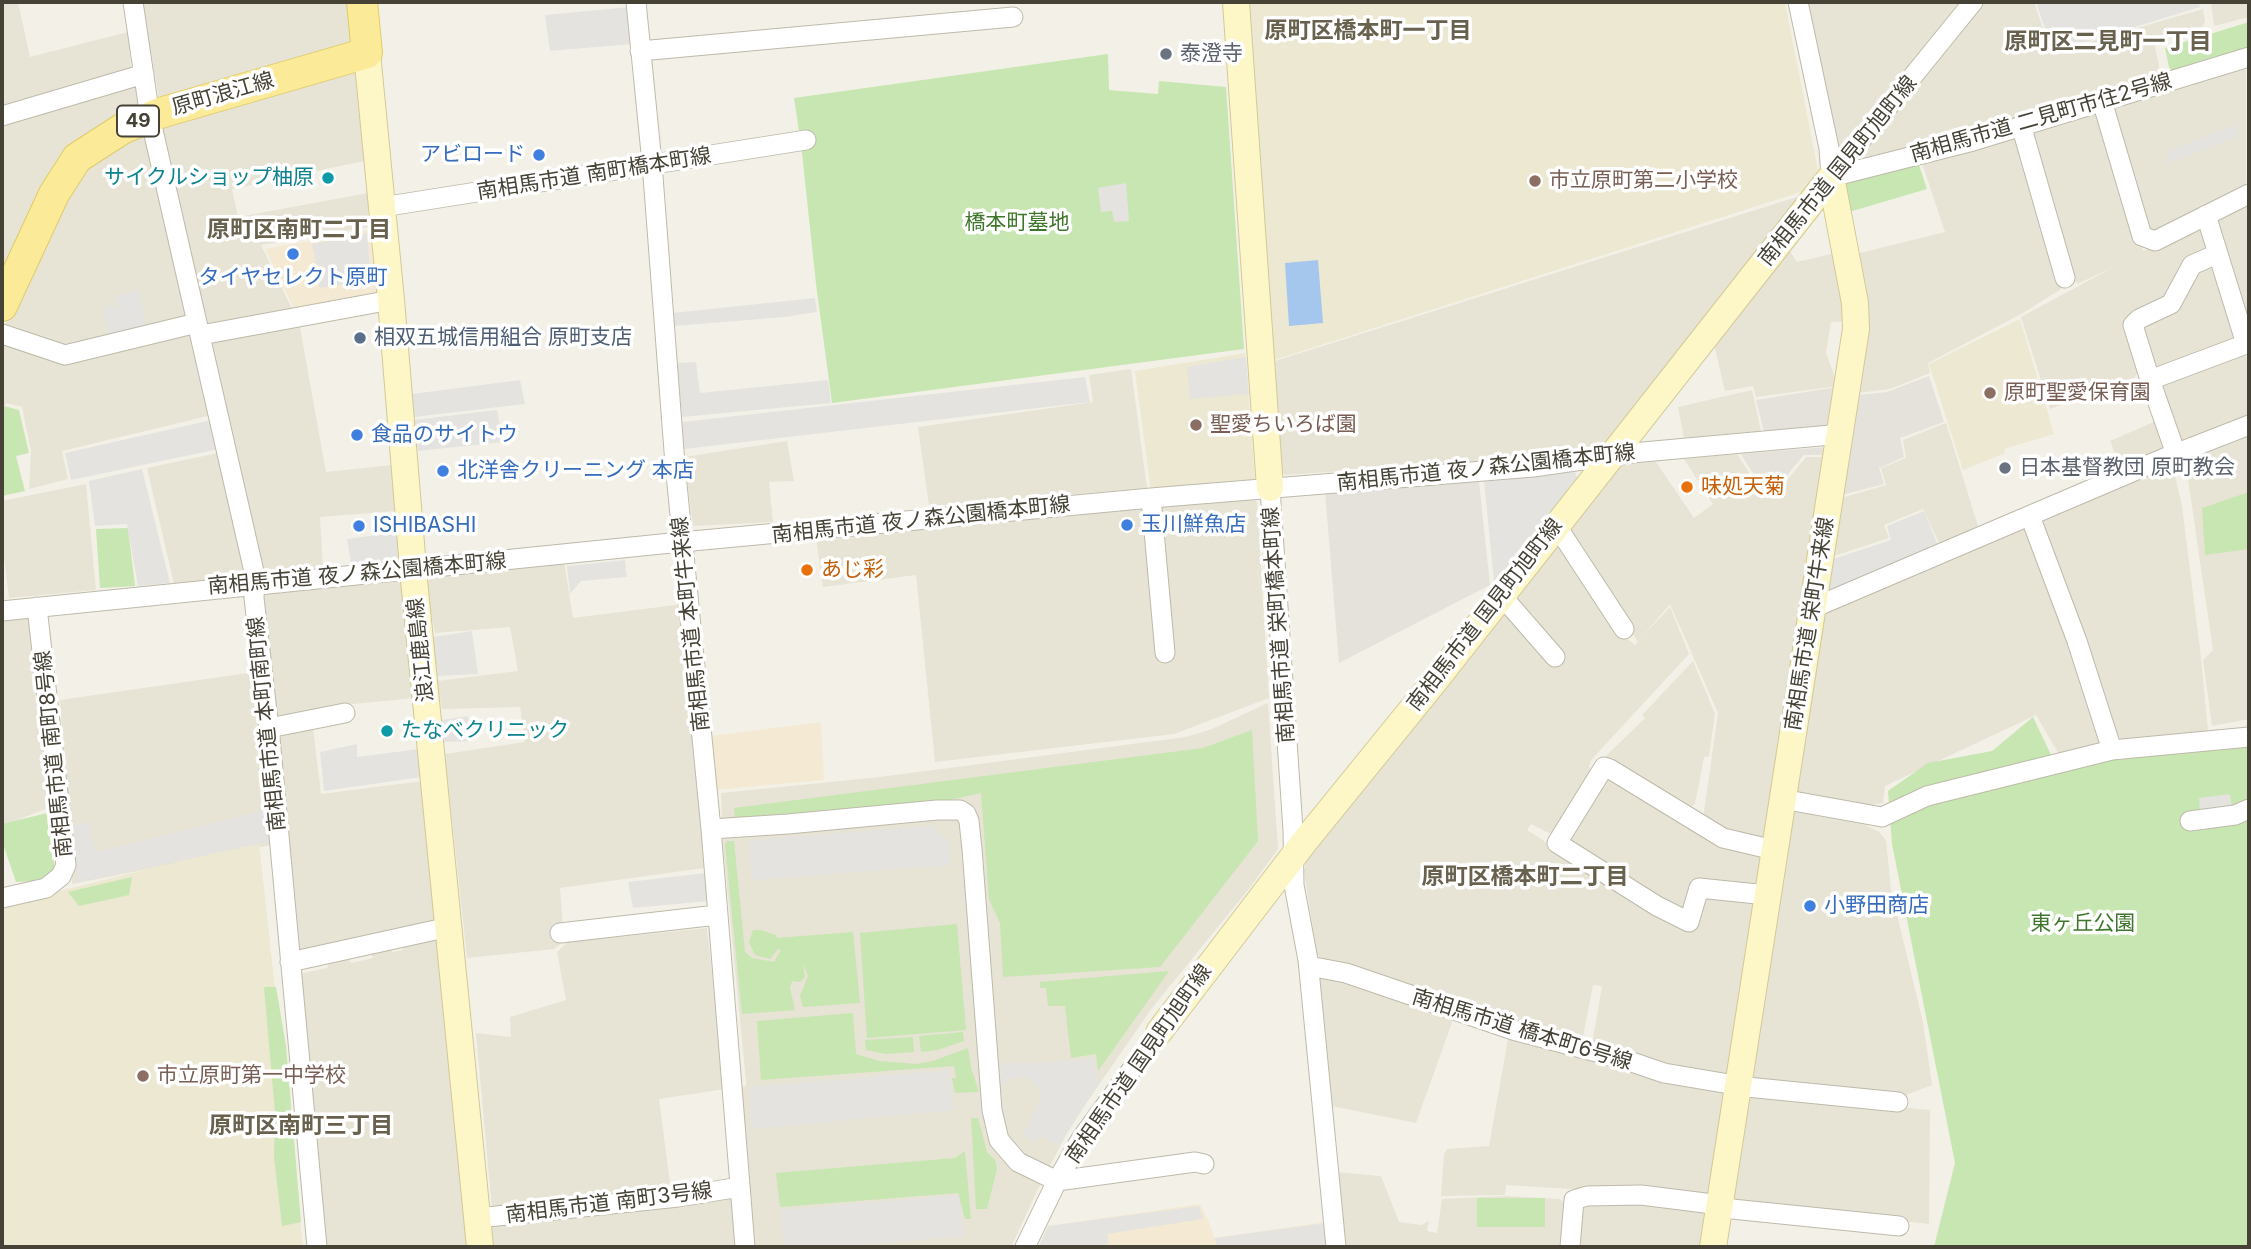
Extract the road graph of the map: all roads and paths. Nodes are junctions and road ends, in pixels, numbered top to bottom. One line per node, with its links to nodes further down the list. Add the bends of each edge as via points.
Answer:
1 (133, 2): 11 (street, 南相馬市道 本町南町線)
2 (362, 2): 9 (main road)
3 (636, 2): 8 (street, 南相馬市道 本町牛来線)
4 (1236, 2): 33 (street, 南相馬市道 栄町橋本町線)
5 (1798, 2): 18 (street, 南相馬市道 栄町牛来線)
6 (1973, 2): 18 (street, 南相馬市道 国見町旭町線)
7 (1013, 17): 8 (street)
8 (640, 51): 17 (street, 南相馬市道 本町牛来線)
9 (367, 53): 14 (main road, 原町浪江線 / 49); 20 (street, 浪江鹿島線)
10 (2249, 57): 12 (street, 南相馬市道 二見町市住2号線)
11 (144, 74): 13 (street); 14 (street, 南相馬市道 本町南町線)
12 (2102, 101): 15 (street, 南相馬市道 二見町市住2号線); 21 (street, via 2142,236 2155,241)
13 (2, 116)
14 (150, 117): 25 (main road, 原町浪江線 / 49, via 77,158 54,194); 26 (street, 南相馬市道 本町南町線)
15 (2021, 125): 18 (street, 南相馬市道 二見町市住2号線); 23 (street)
16 (806, 139): 17 (street, 南相馬市道 南町橋本町線)
17 (652, 163): 20 (street, 南相馬市道 南町橋本町線); 37 (street, 南相馬市道 本町牛来線)
18 (1831, 177): 30 (street, 南相馬市道 栄町牛来線, via 1856,314); 32 (street, 南相馬市道 国見町旭町線)
19 (2249, 194): 21 (street)
20 (382, 207): 24 (street, 浪江鹿島線)
21 (2206, 215): 22 (street)
22 (2217, 254): 28 (street, via 2192,265 2171,304 2135,322); 28 (street, via 2246,344)
23 (2065, 278)
24 (391, 300): 26 (street); 38 (street, 浪江鹿島線)
25 (2, 306)
26 (199, 329): 27 (street, via 65,355); 39 (street, 南相馬市道 本町南町線)
27 (2, 334)
28 (2150, 380): 31 (street)
29 (2249, 425): 31 (street)
30 (1842, 434): 32 (street, 南相馬市道 夜ノ森公園橋本町線); 42 (street, 南相馬市道 栄町牛来線)
31 (2176, 454): 35 (street)
32 (1609, 457): 33 (street, 南相馬市道 夜ノ森公園橋本町線); 36 (street, 南相馬市道 国見町旭町線)
33 (1270, 488): 34 (street, 南相馬市道 夜ノ森公園橋本町線); 56 (street, 南相馬市道 栄町橋本町線)
34 (1151, 498): 37 (street, 南相馬市道 夜ノ森公園橋本町線); 45 (street)
35 (2030, 516): 42 (street); 50 (street)
36 (1556, 525): 40 (street, 南相馬市道 国見町旭町線); 44 (street)
37 (683, 543): 38 (street, 南相馬市道 夜ノ森公園橋本町線); 54 (street, 南相馬市道 本町牛来線)
38 (414, 569): 39 (street, 南相馬市道 夜ノ森公園橋本町線); 60 (street, 浪江鹿島線)
39 (255, 584): 41 (street, 南相馬市道 夜ノ森公園橋本町線); 48 (street, 南相馬市道 本町南町線)
40 (1501, 595): 46 (street); 56 (street, 南相馬市道 国見町旭町線)
41 (37, 607): 43 (street, 南相馬市道 夜ノ森公園橋本町線); 58 (street, 南相馬市道 南町8号線, via 66,865 46,888)
42 (1813, 608): 51 (street, 南相馬市道 栄町牛来線)
43 (2, 611)
44 (1624, 629)
45 (1165, 653)
46 (1555, 657)
47 (345, 713): 48 (street)
48 (269, 728): 62 (street, 南相馬市道 本町南町線)
49 (2249, 737): 50 (street)
50 (2112, 750): 51 (street, via 1927,796 1882,817)
51 (1782, 799): 55 (street, 南相馬市道 栄町牛来線)
52 (2249, 809): 53 (street)
53 (2190, 821)
54 (710, 829): 59 (street, 南相馬市道 本町牛来線); 68 (street, via 937,810 966,814 994,1125 999,1140 1018,1162)
55 (1774, 850): 57 (street, 南相馬市道 栄町牛来線); 57 (street, via 1723,838 1604,767 1557,843 1689,922 1699,888)
56 (1294, 856): 63 (street, 南相馬市道 栄町橋本町線, via 1294,885); 64 (street, 南相馬市道 国見町旭町線)
57 (1767, 895): 65 (street, 南相馬市道 栄町牛来線)
58 (2, 898)
59 (717, 915): 61 (street); 69 (street, 南相馬市道 本町牛来線)
60 (449, 927): 62 (street); 71 (street, 浪江鹿島線)
61 (560, 933)
62 (290, 962): 73 (street, 南相馬市道 本町南町線)
63 (1309, 966): 65 (street, 南相馬市道 橋本町6号線, via 1346,973 1642,1068); 77 (street, 南相馬市道 栄町橋本町線)
64 (1158, 1031): 68 (street, 南相馬市道 国見町旭町線)
65 (1736, 1086): 66 (street, 南相馬市道 橋本町6号線); 70 (street, 南相馬市道 栄町牛来線)
66 (1898, 1102)
67 (1204, 1164): 68 (street)
68 (1057, 1181): 76 (street, 南相馬市道 国見町旭町線)
69 (740, 1187): 71 (street, 南相馬市道 南町3号線); 75 (street, 南相馬市道 本町牛来線)
70 (1718, 1205): 72 (street); 78 (street, via 1641,1195 1587,1196 1574,1200); 79 (street, 南相馬市道 栄町牛来線)
71 (478, 1218): 74 (street, 浪江鹿島線)
72 (1899, 1226)
73 (317, 1247)
74 (480, 1247)
75 (745, 1247)
76 (1025, 1247)
77 (1336, 1247)
78 (1570, 1247)
79 (1713, 1247)

